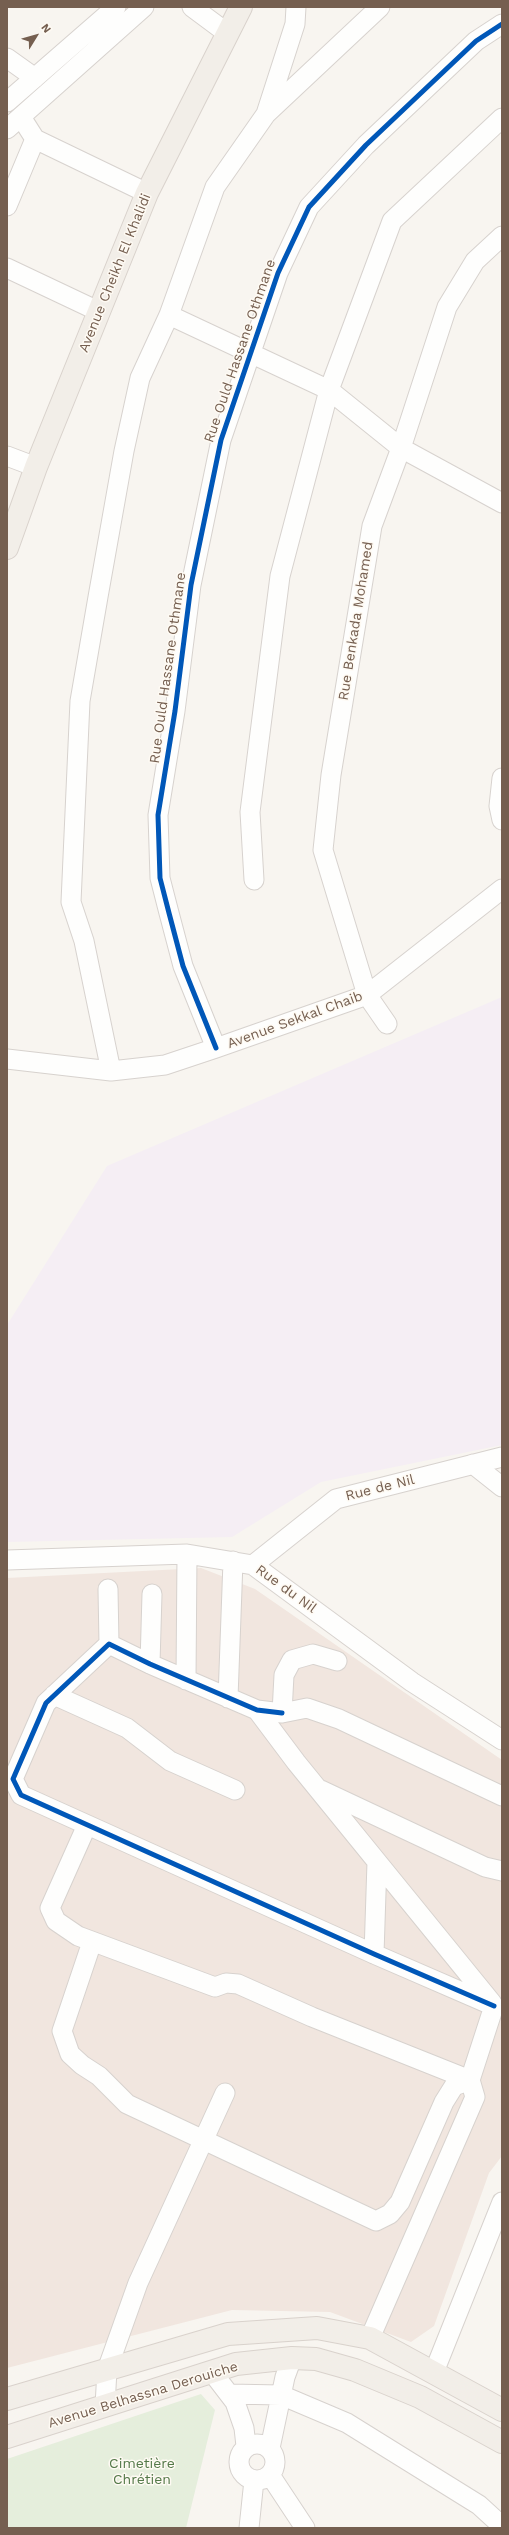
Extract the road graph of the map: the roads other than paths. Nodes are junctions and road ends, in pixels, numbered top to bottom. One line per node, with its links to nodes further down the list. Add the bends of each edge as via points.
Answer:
1 (116, 7): 7 (street)
2 (144, 7): 15 (street)
3 (192, 7): 9 (street)
4 (241, 7): 9 (main road, Avenue Cheikh El Khalidi)
5 (296, 7): 13 (street, via 295,24)
6 (380, 7): 13 (street)
7 (98, 14): 11 (street)
8 (502, 24): 23 (street, Rue Ould Hassane Othmane, via 476,41 366,145 309,207 278,273)
9 (227, 32): 17 (main road, Avenue Cheikh El Khalidi)
10 (7, 58): 11 (street)
11 (35, 78): 12 (street)
12 (7, 102)
13 (266, 114): 22 (street, via 215,187)
14 (502, 118): 24 (street, via 392,221)
15 (14, 123): 16 (street)
16 (34, 139): 17 (street); 18 (street)
17 (147, 193): 21 (main road, Avenue Cheikh El Khalidi)
18 (7, 206)
19 (502, 236): 25 (street, Rue Benkada Mohamed, via 475,261 447,307)
20 (7, 268): 21 (street)
21 (100, 312): 27 (main road, Avenue Cheikh El Khalidi)
22 (169, 315): 23 (street); 38 (street, via 140,378 124,451 80,701 71,902 84,941)
23 (252, 352): 24 (street); 36 (street, Rue Ould Hassane Othmane, via 221,440 191,585 176,711 158,815 160,878 183,966)
24 (329, 390): 25 (street); 32 (street, via 280,576 250,812)
25 (401, 448): 28 (street); 34 (street, Rue Benkada Mohamed, via 372,526 331,775 323,850)
26 (7, 456): 27 (street)
27 (36, 467): 29 (main road, Avenue Cheikh El Khalidi)
28 (502, 503)
29 (7, 548)
30 (502, 778): 31 (street, via 499,806)
31 (502, 820)
32 (254, 880)
33 (502, 889): 34 (street, Avenue Sekkal Chaib)
34 (367, 995): 35 (street, Rue Benkada Mohamed); 36 (street, Avenue Sekkal Chaib)
35 (387, 1024)
36 (216, 1048): 38 (street, Avenue Sekkal Chaib, via 165,1065)
37 (7, 1059): 38 (street, Avenue Sekkal Chaib)
38 (111, 1071)
39 (502, 1457): 40 (street, Rue de Nil)
40 (473, 1464): 41 (street); 45 (street, Rue de Nil, via 336,1499)
41 (502, 1487)
42 (187, 1554): 43 (street, Rue du Nil); 44 (street, Rue du Nil); 51 (street)
43 (7, 1560)
44 (233, 1561): 45 (street, Rue du Nil); 53 (street)
45 (254, 1565): 56 (street, Rue du Nil, via 412,1682)
46 (108, 1589): 48 (street)
47 (152, 1594): 50 (street)
48 (109, 1644): 50 (street); 52 (street)
49 (337, 1661): 55 (street, via 314,1654 292,1660 284,1675)
50 (150, 1664): 51 (street)
51 (186, 1680): 53 (street)
52 (54, 1695): 58 (street, via 127,1728 170,1761); 60 (street, via 46,1703 13,1779 21,1795)
53 (228, 1698): 54 (street)
54 (257, 1710): 55 (street); 57 (street)
55 (282, 1713): 59 (street, via 307,1708 339,1719)
56 (502, 1740)
57 (316, 1788): 61 (street); 62 (street, via 485,1867)
58 (235, 1790)
59 (502, 1796)
60 (87, 1825): 63 (street, via 50,1908 56,1921); 64 (street)
61 (378, 1862): 64 (street); 65 (street)
62 (502, 1871)
63 (92, 1942): 66 (street, via 215,1987 226,1983 238,1984 312,2017); 68 (street, via 62,2031 70,2054 99,2076 127,2104)
64 (374, 1954): 65 (street)
65 (494, 2006): 66 (street)
66 (470, 2080): 68 (street, via 454,2086 444,2102 400,2202 390,2214 376,2221); 70 (street, via 475,2097)
67 (224, 2092): 68 (street)
68 (203, 2140): 72 (street, via 138,2283)
69 (502, 2202): 74 (street)
70 (370, 2338): 72 (main road, via 317,2328 228,2334); 74 (main road)
71 (292, 2358): 73 (main road, Avenue Belhassna Derouiche, via 236,2364); 76 (street); 81 (main road, Avenue Belhassna Derouiche, via 316,2359 355,2370 420,2397)
72 (107, 2370): 77 (main road); 78 (street)
73 (212, 2372): 75 (street); 78 (main road, Avenue Belhassna Derouiche)
74 (434, 2372): 79 (main road)
75 (228, 2394): 76 (street); 82 (street, via 235,2402 244,2428)
76 (282, 2395): 83 (street); 85 (street, via 347,2423 479,2505)
77 (7, 2399)
78 (104, 2406): 80 (main road, Avenue Belhassna Derouiche)
79 (502, 2410)
80 (7, 2437)
81 (502, 2442)
82 (246, 2446): 83 (street, via 258,2443); 84 (street, via 239,2456 240,2469 243,2474)
83 (270, 2448): 84 (street, via 276,2459 274,2470)
84 (262, 2477): 86 (street); 87 (street)
85 (502, 2526)
86 (249, 2528)
87 (305, 2528)

